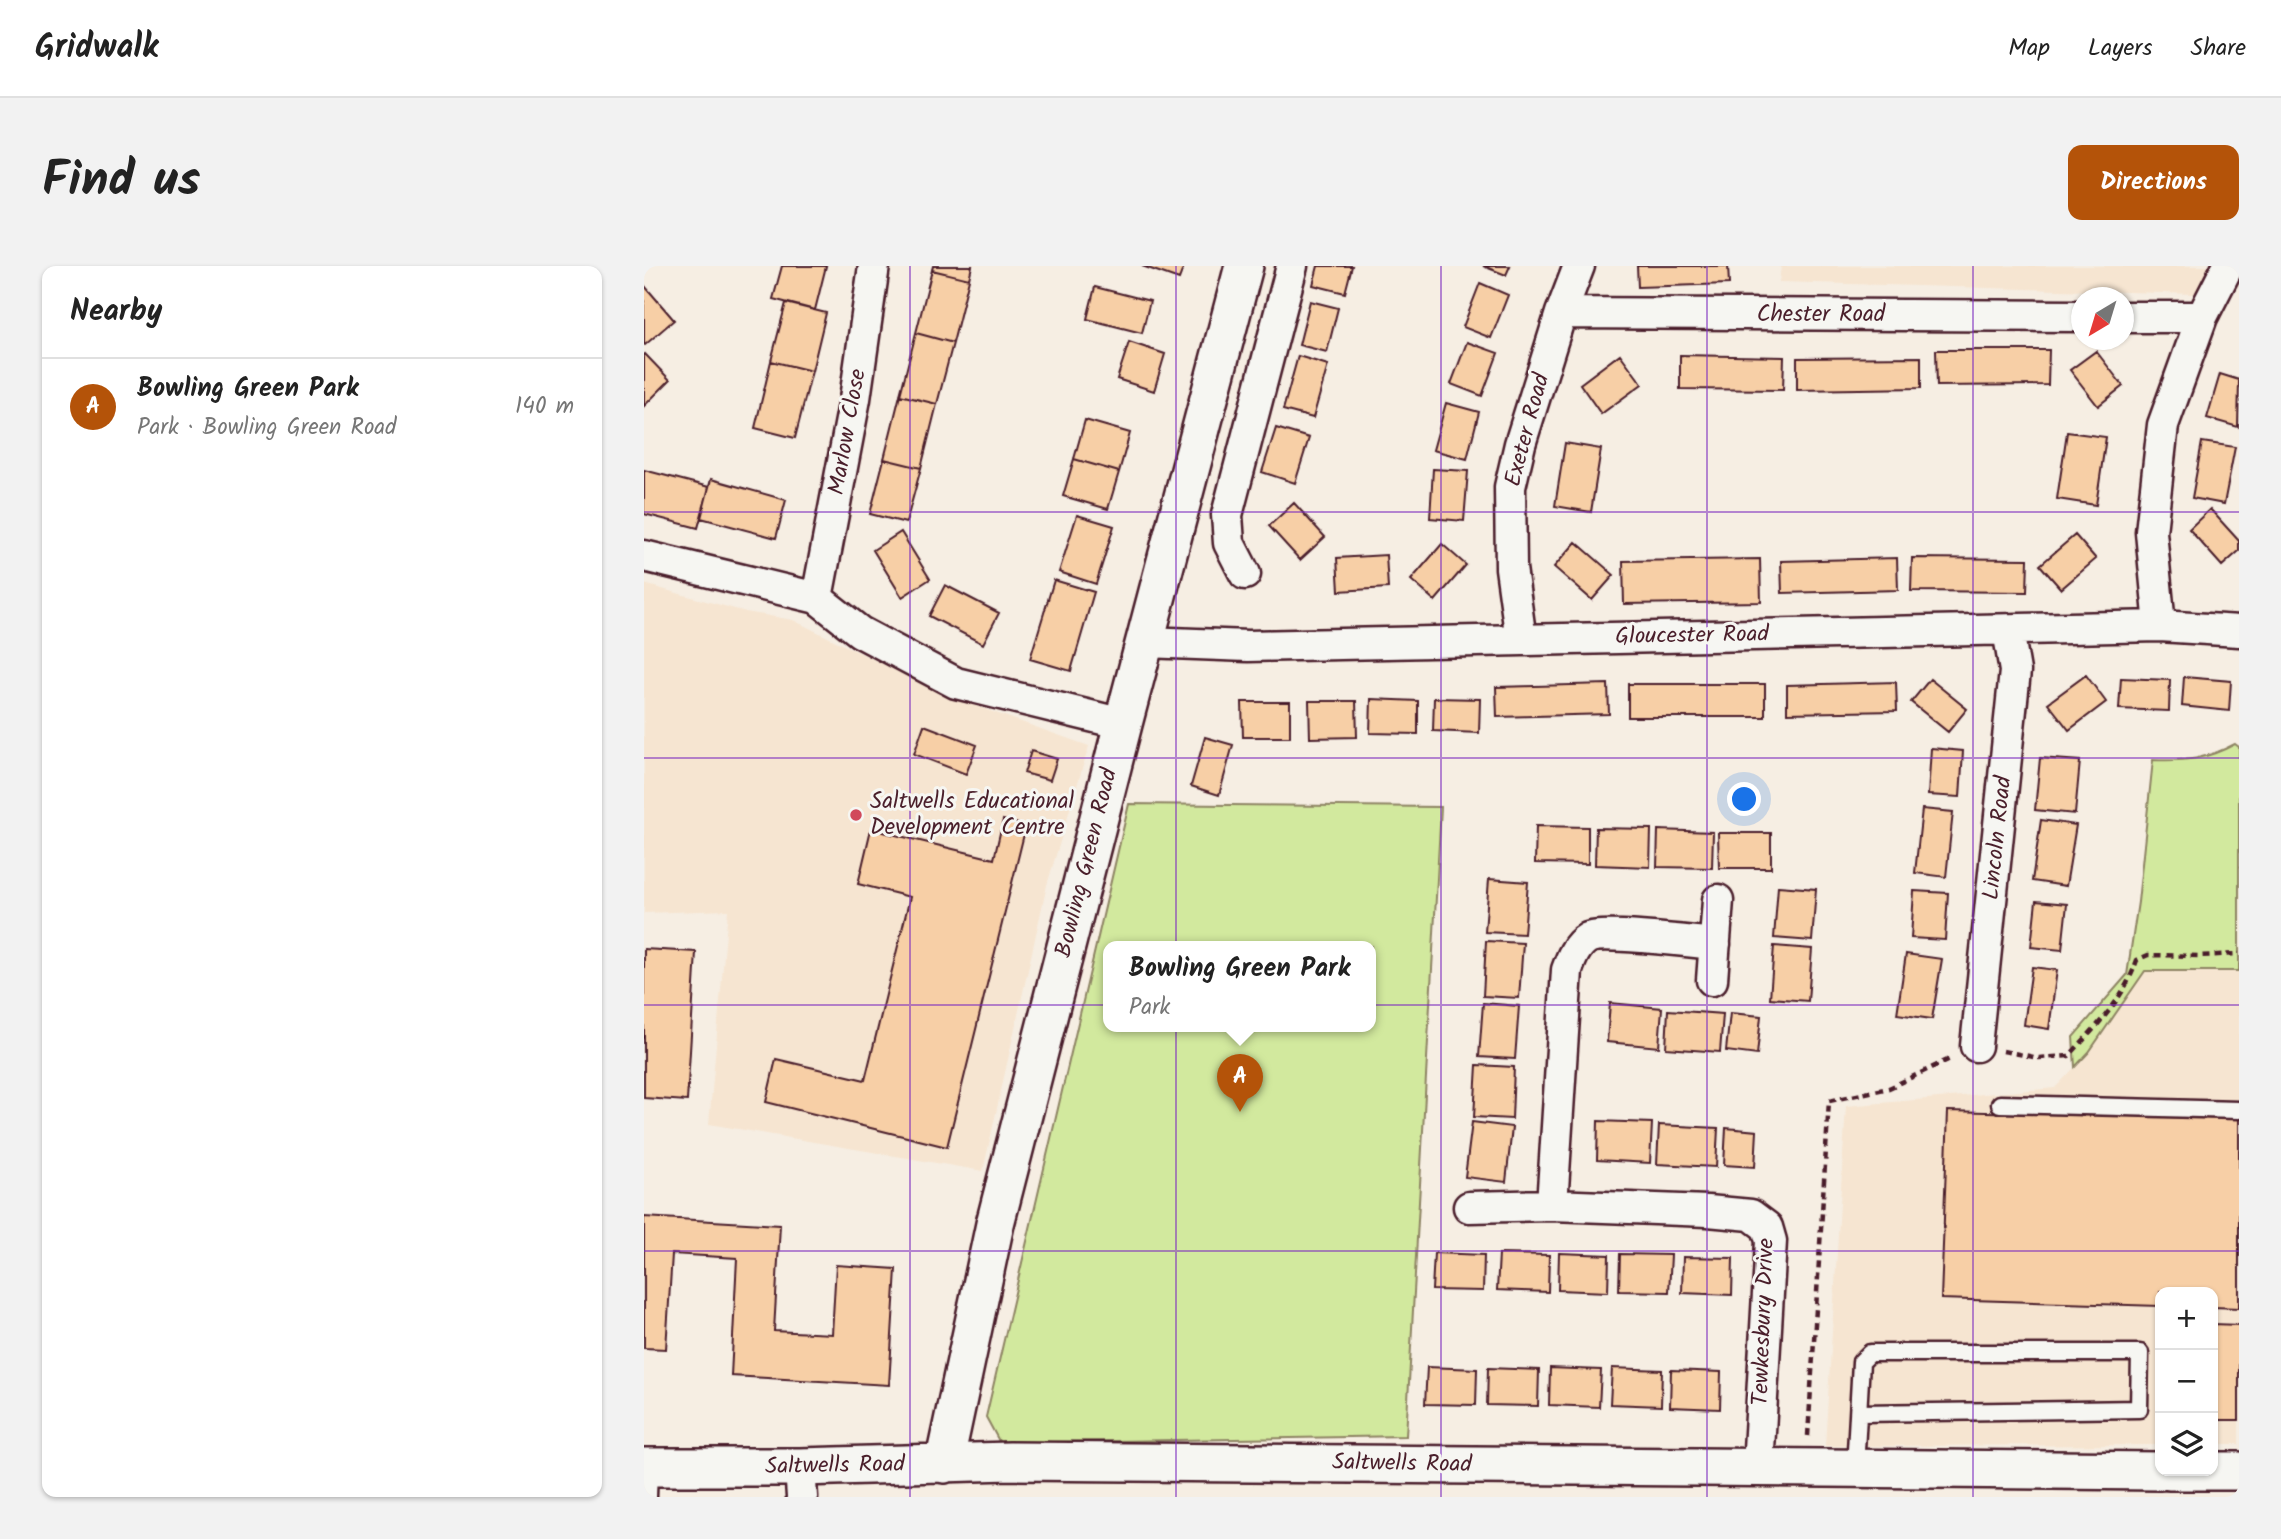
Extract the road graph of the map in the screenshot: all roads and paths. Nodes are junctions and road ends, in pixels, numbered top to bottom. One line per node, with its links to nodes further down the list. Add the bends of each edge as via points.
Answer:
1 (874, 266): 12 (street, Marlow Close, via 855,399)
2 (1244, 266): 17 (street, Bowling Green Road)
3 (1292, 266): 11 (street, via 1227,515 1229,543)
4 (1578, 266): 6 (street, Exeter Road)
5 (2228, 266): 9 (street)
6 (1560, 313): 7 (street, Chester Road); 16 (street, Exeter Road, via 1510,487 1511,568)
7 (2071, 316)
8 (2134, 317): 9 (street)
9 (2202, 317): 13 (street, via 2163,425 2151,532)
10 (644, 556): 12 (street)
11 (1245, 575)
12 (817, 598): 18 (street, via 860,632 956,683)
13 (2160, 626): 14 (street, Gloucester Road); 15 (street, Gloucester Road)
14 (2008, 630): 16 (street, Gloucester Road); 23 (street, Lincoln Road, via 2015,671)
15 (2239, 631)
16 (1521, 640): 17 (street, Gloucester Road, via 1248,646)
17 (1145, 642): 18 (street, Bowling Green Road)
18 (1123, 724): 29 (street, Bowling Green Road, via 995,1224)
19 (1718, 900): 20 (street)
20 (1715, 944): 22 (street); 26 (street, via 1607,936 1588,938 1572,954 1567,970)
21 (2239, 954): 23 (path, via 2148,955 2137,960 2129,983 2103,1020 2068,1056 2039,1058)
22 (1712, 980)
23 (1976, 1046): 32 (path, via 1889,1088 1829,1101)
24 (2000, 1104): 25 (lane)
25 (2239, 1110)
26 (1552, 1205): 27 (street, Tewkesbury Drive); 30 (street, Tewkesbury Drive, via 1751,1215 1767,1227 1771,1241)
27 (1469, 1207)
28 (1858, 1413): 28 (lane, via 1861,1362 1870,1353 2140,1353 2139,1409); 31 (lane)
29 (944, 1464): 30 (street, Saltwells Road, via 1064,1461); 37 (street, Saltwells Road)
30 (1758, 1468): 32 (street, Saltwells Road)
31 (1855, 1468): 32 (street, Saltwells Road); 33 (street, Saltwells Road)
32 (1806, 1469)
33 (2155, 1471)
34 (2218, 1471): 35 (street)
35 (2239, 1471)
36 (647, 1477): 37 (street, Saltwells Road)
37 (801, 1482)

